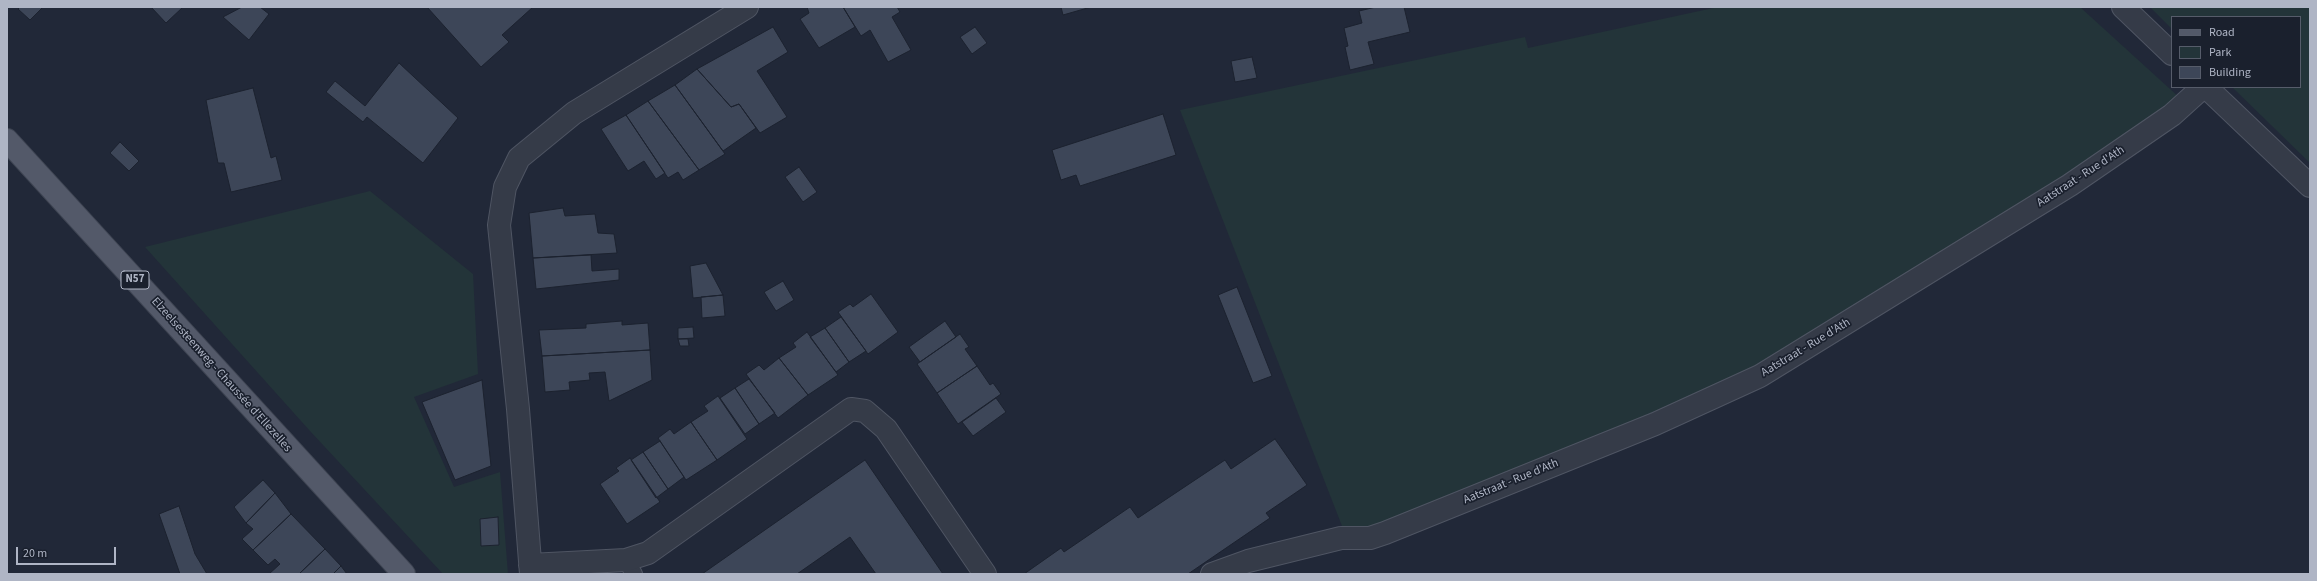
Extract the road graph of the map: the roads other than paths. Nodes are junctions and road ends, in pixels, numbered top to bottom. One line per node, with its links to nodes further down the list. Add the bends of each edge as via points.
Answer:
1 (747, 7): 9 (street, via 574,113 519,158 505,187 499,225 518,409)
2 (2123, 7): 3 (street)
3 (2171, 53)
4 (2204, 88): 12 (street, Aatstraat - Rue d'Ath, via 2172,115 2070,185 1760,376 1655,424 1370,538 1341,538 1248,561)
5 (2206, 88): 7 (street, Aatstraat - Rue d'Ath)
6 (7, 140): 10 (main road, Elzeelsesteenweg - Chaussée d'Ellezelles / N57)
7 (2310, 186)
8 (630, 567): 9 (street); 11 (street, via 852,409 866,411 886,429)
9 (530, 569)
10 (404, 574)
11 (985, 574)
12 (1212, 574)

